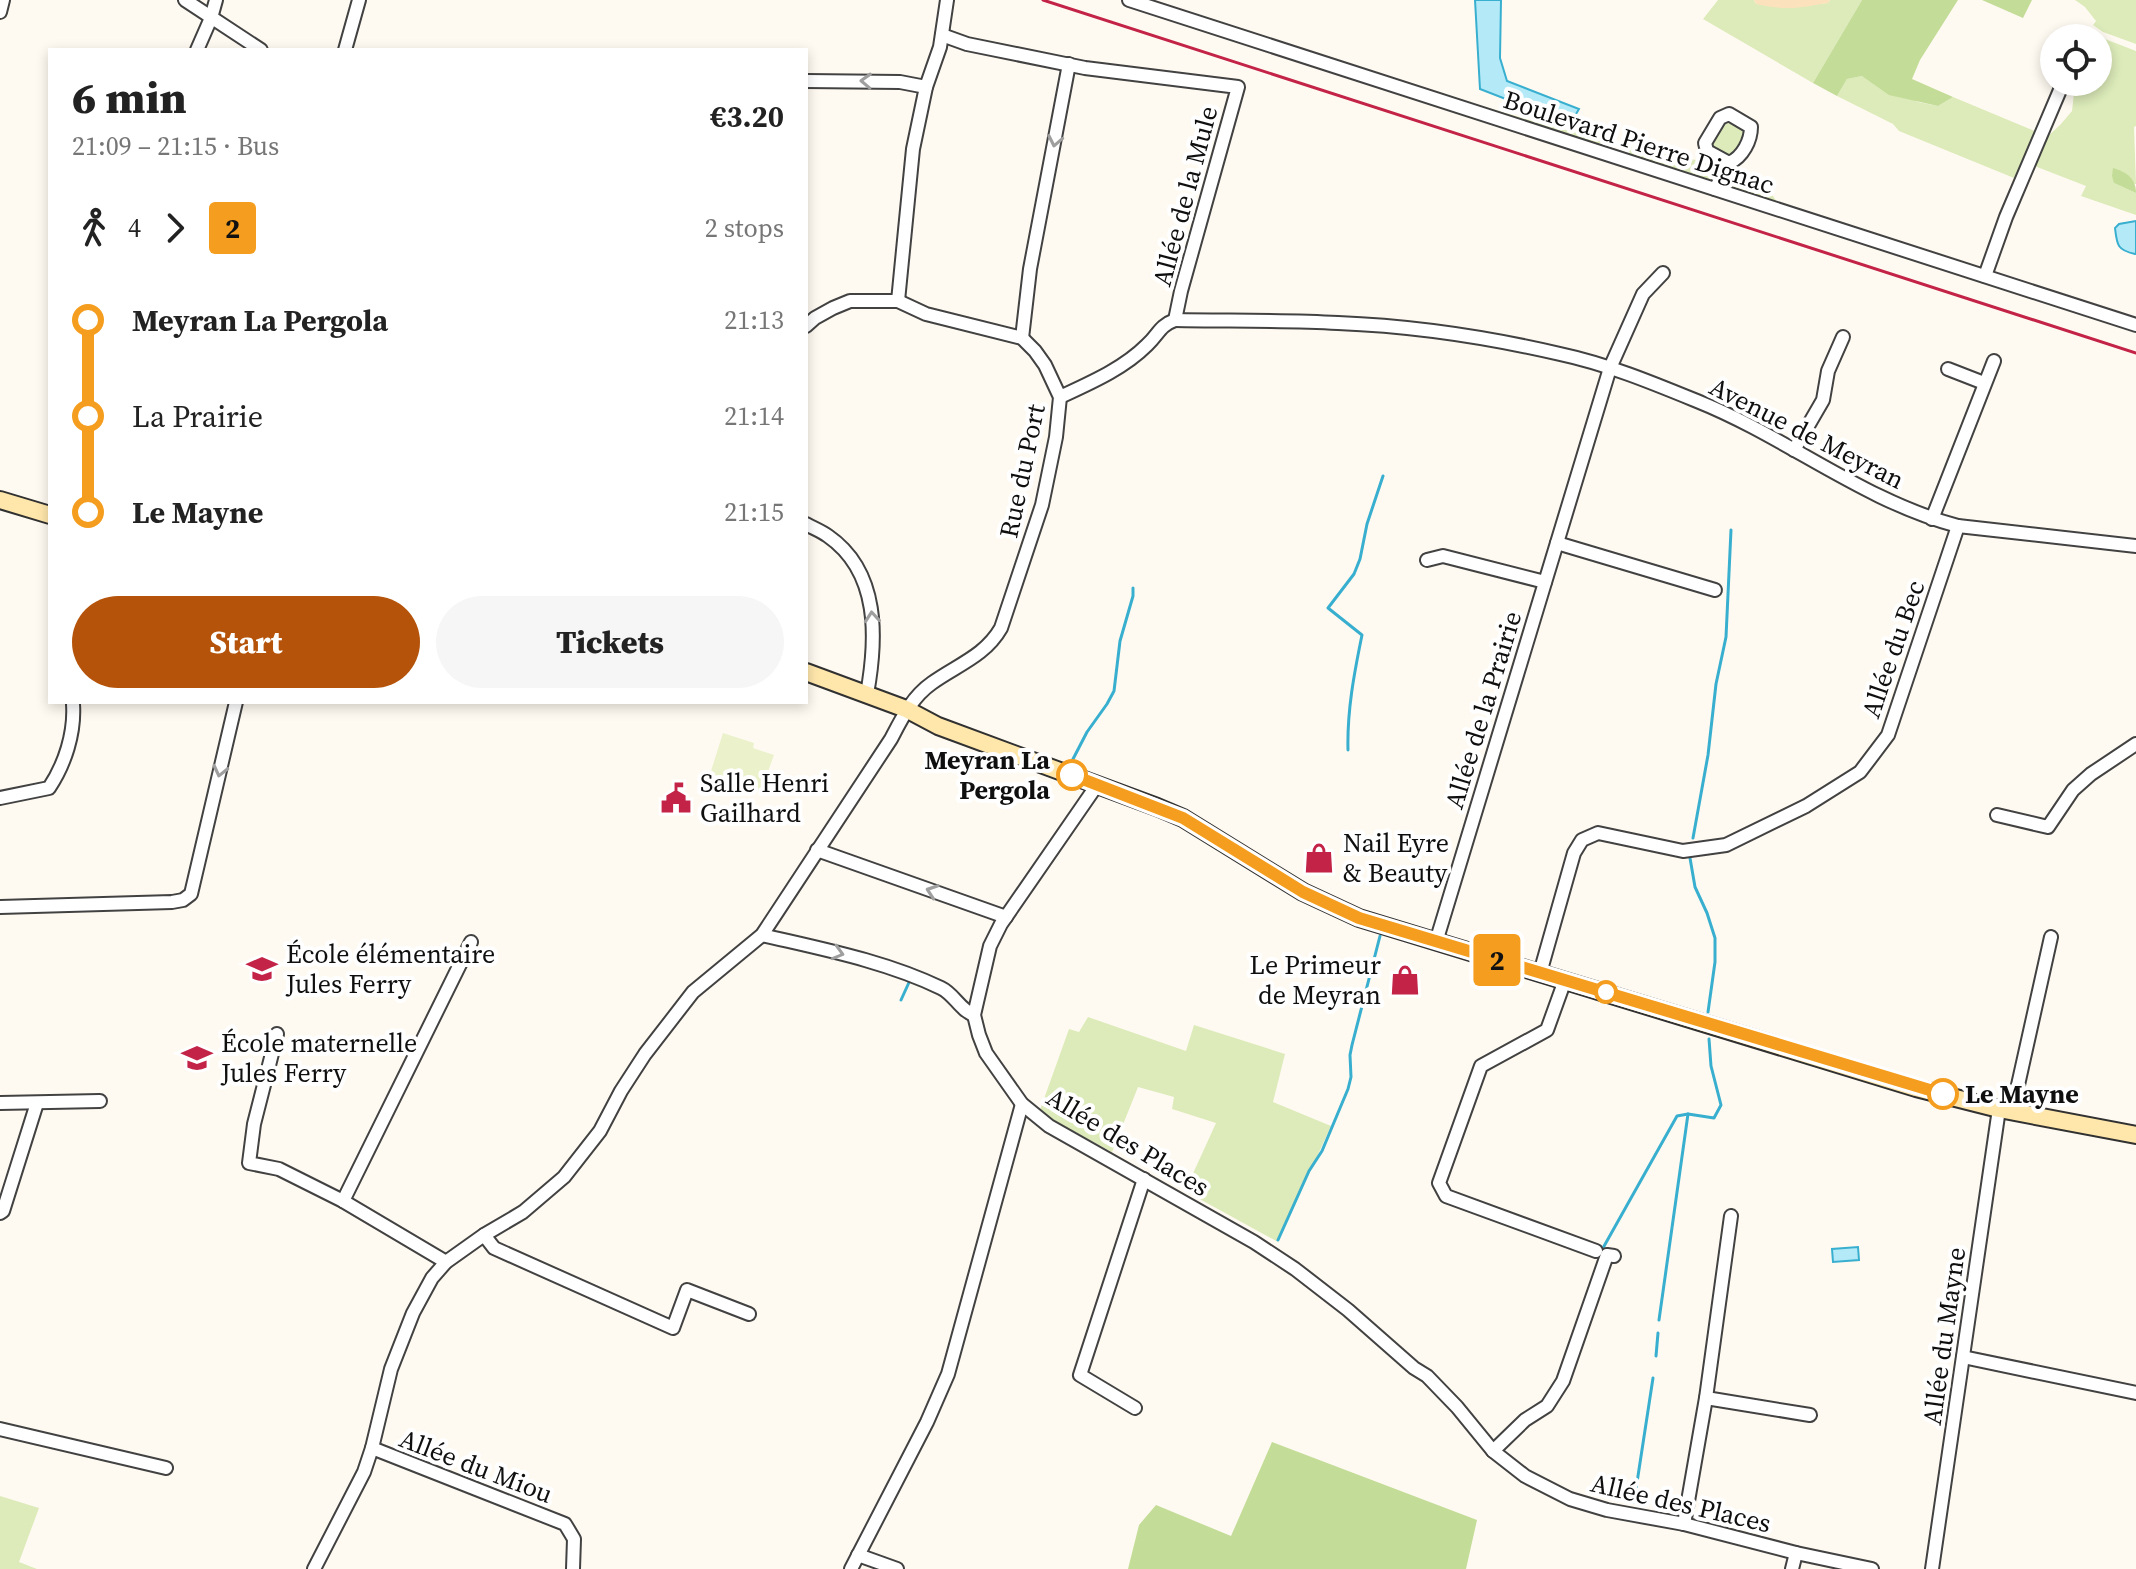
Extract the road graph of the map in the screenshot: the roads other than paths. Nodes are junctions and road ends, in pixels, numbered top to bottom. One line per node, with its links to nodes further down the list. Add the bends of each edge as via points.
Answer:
1 (3, 0): 7 (street)
2 (185, 0): 8 (street)
3 (216, 0): 8 (street)
4 (359, 0): 12 (street)
5 (947, 0): 9 (street)
6 (1129, 0): 18 (street, Boulevard Pierre Dignac)
7 (0, 12)
8 (211, 18): 10 (street); 11 (street)
9 (942, 35): 13 (street); 15 (street)
10 (198, 48)
11 (258, 48)
12 (346, 48)
13 (1069, 64): 22 (street, Allée de la Mule, via 1238,87); 26 (street, one-way to 26)
14 (808, 81): 15 (street, one-way to 14)
15 (926, 87): 21 (street, via 913,149)
16 (2057, 96): 20 (street)
17 (1729, 163): 18 (street)
18 (1715, 189): 20 (street, Boulevard Pierre Dignac)
19 (1663, 273): 28 (street, Allée de la Prairie, via 1643,294)
20 (1985, 276): 24 (street, Boulevard Pierre Dignac)
21 (898, 301): 23 (street, via 850,301); 26 (street, via 926,314)
22 (1175, 320): 28 (street, Avenue de Meyran, via 1412,328 1488,339); 31 (street, Allée de la Mule, via 1104,377)
23 (808, 324)
24 (2136, 325)
25 (1843, 337): 32 (street, via 1828,371 1823,400)
26 (1022, 338): 31 (street, Rue du Port, via 1045,365)
27 (1994, 361): 30 (street)
28 (1610, 368): 32 (street, Avenue de Meyran, via 1728,414); 38 (street, Allée de la Prairie)
29 (1948, 369): 30 (street)
30 (1984, 383): 35 (street)
31 (1060, 397): 47 (street, Rue du Port, via 1042,505 1001,628 979,654 930,684)
32 (1794, 450): 35 (street, Avenue de Meyran, via 1878,497)
33 (0, 500): 34 (main road)
34 (48, 514)
35 (1932, 519): 37 (street, Avenue de Meyran)
36 (808, 525): 44 (street, one-way to 36, via 874,637 863,577 845,551)
37 (1958, 526): 39 (street, Avenue de Meyran); 59 (street, Allée du Bec, via 1888,735 1860,772 1806,806 1726,845 1683,851 1598,833 1582,840)
38 (1557, 543): 41 (street, Allée de la Prairie); 42 (street)
39 (2136, 546)
40 (1427, 560): 41 (street, Allée de la Prairie, via 1443,556)
41 (1545, 582): 58 (street, Allée de la Prairie)
42 (1715, 590)
43 (808, 673): 44 (main road)
44 (867, 694): 47 (main road)
45 (71, 704): 50 (street, via 74,718 61,769 49,788)
46 (236, 704): 53 (street, one-way to 53, via 191,894 172,902)
47 (906, 709): 49 (main road); 52 (street, Rue du Port)
48 (2136, 744): 51 (street, via 2073,790 2048,827)
49 (1097, 785): 54 (street); 58 (main road, via 1183,818 1331,906)
50 (0, 798)
51 (1997, 815)
52 (817, 850): 54 (street, one-way to 52); 55 (street, Rue du Port)
53 (0, 907)
54 (1006, 917): 61 (street, via 990,946)
55 (762, 935): 61 (street, one-way to 61, via 832,951 945,989); 73 (street, via 693,992 564,1177 523,1212)
56 (2051, 937): 67 (street, Allée du Mayne)
57 (471, 942): 70 (street)
58 (1436, 942): 59 (main road)
59 (1540, 973): 60 (main road)
60 (1565, 980): 67 (main road); 74 (street, via 1547,1030 1481,1066 1439,1183 1446,1196)
61 (974, 1015): 66 (street, Allée des Places, via 986,1053)
62 (277, 1034): 70 (street, via 249,1163 279,1169)
63 (100, 1101): 65 (street)
64 (0, 1103): 65 (street)
65 (37, 1103): 71 (street)
66 (1022, 1104): 69 (street, Allée des Places, via 1049,1126); 89 (street, via 948,1374)
67 (2006, 1111): 68 (main road); 78 (street, Allée du Mayne)
68 (2136, 1135)
69 (1144, 1179): 81 (street, via 1080,1375); 85 (street, Allée des Places, via 1254,1242 1348,1310 1427,1376)
70 (343, 1201): 76 (street)
71 (0, 1213)
72 (1731, 1216): 80 (street)
73 (484, 1235): 76 (street); 77 (street, via 494,1248 673,1328 687,1290)
74 (1596, 1251)
75 (1614, 1256): 85 (street, via 1607,1255 1563,1381 1547,1406)
76 (446, 1262): 84 (street, via 413,1313 391,1369)
77 (749, 1314)
78 (1963, 1357): 79 (street); 96 (street, Allée du Mayne)
79 (2136, 1393)
80 (1706, 1398): 82 (street); 87 (street)
81 (1135, 1408)
82 (1810, 1415)
83 (0, 1429): 86 (street)
84 (372, 1448): 90 (street); 91 (street, Allée du Miou, via 565,1524 574,1539)
85 (1493, 1451): 87 (street, Allée des Places, via 1525,1476 1570,1499)
86 (166, 1468)
87 (1684, 1524): 88 (street, Allée des Places)
88 (1796, 1553): 94 (street); 95 (street, Allée des Places)
89 (858, 1555): 92 (street); 93 (street)
90 (314, 1569)
91 (573, 1569)
92 (851, 1569)
93 (897, 1569)
94 (1792, 1569)
95 (1872, 1569)
96 (1932, 1569)

